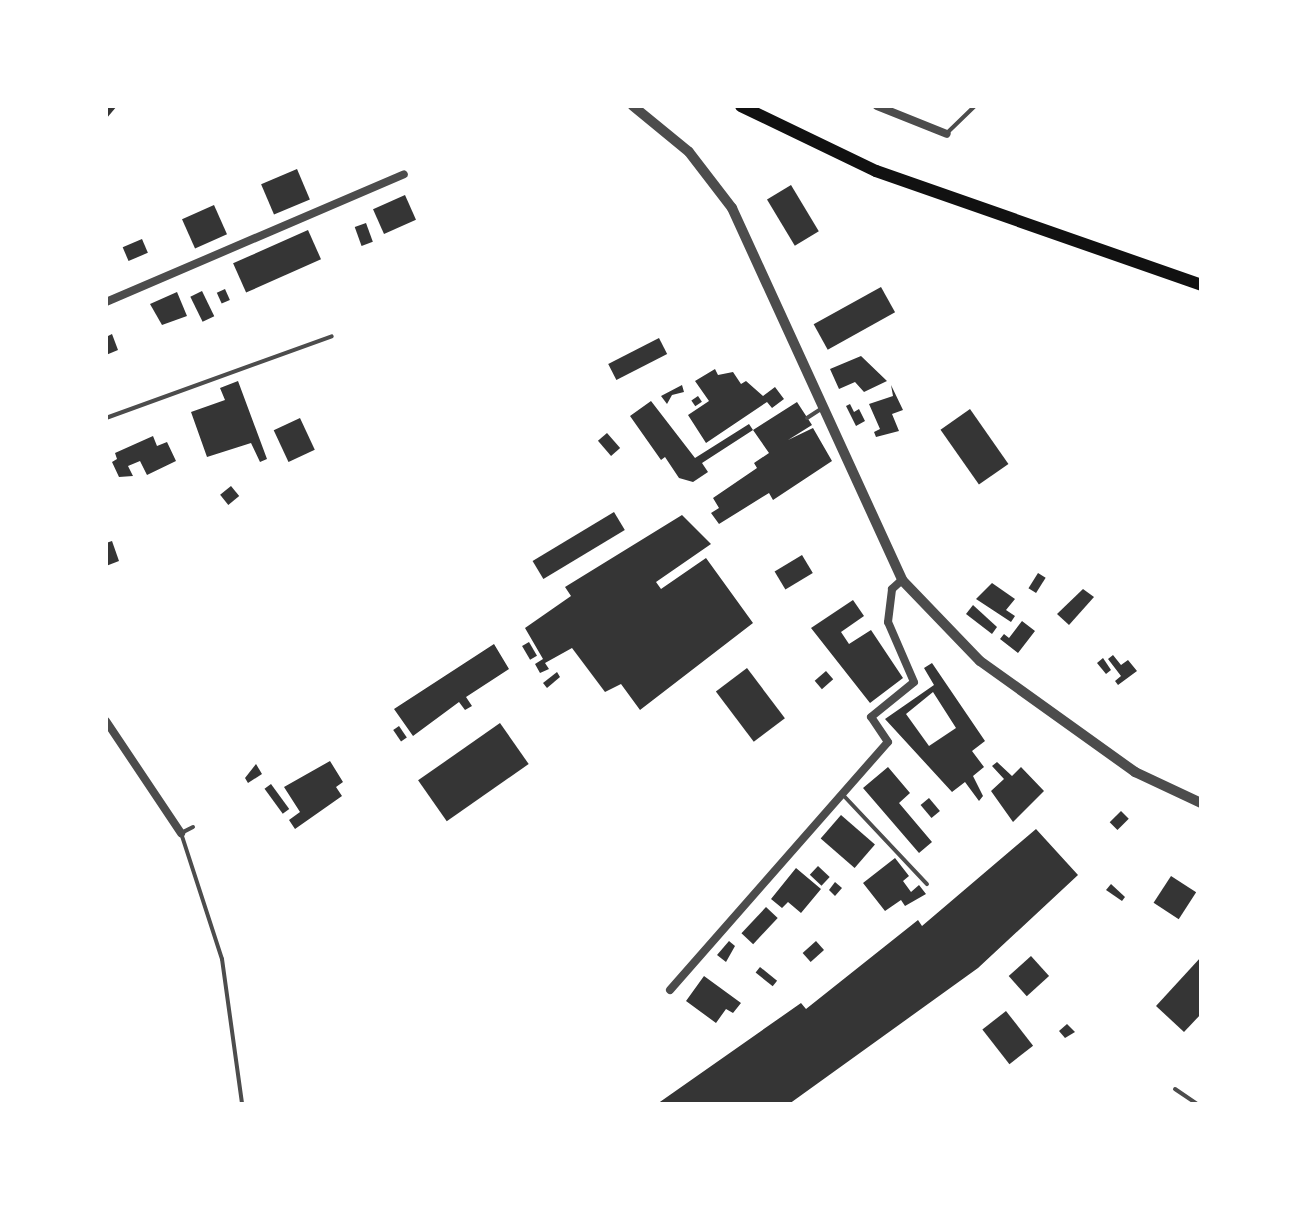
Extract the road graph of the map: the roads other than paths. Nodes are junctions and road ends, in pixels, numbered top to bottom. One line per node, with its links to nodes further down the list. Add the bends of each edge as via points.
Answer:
1 (633, 106): 10 (street, via 689,152 721,190)
2 (741, 106): 7 (main road, via 876,171)
3 (877, 106): 5 (street)
4 (975, 106): 5 (lane)
5 (947, 134)
6 (404, 174): 8 (street)
7 (1201, 285)
8 (106, 302)
9 (332, 336): 11 (lane)
10 (823, 408): 12 (lane); 13 (street)
11 (106, 418)
12 (807, 418)
13 (902, 580): 15 (street, via 892,589 888,622 914,682 871,717 888,742); 16 (street, via 980,661 1135,772)
14 (106, 721): 18 (street)
15 (842, 794): 19 (lane); 20 (street)
16 (1201, 803)
17 (193, 827): 18 (lane)
18 (181, 833): 22 (lane, via 222,959)
19 (927, 884)
20 (670, 990)
21 (1175, 1089): 23 (lane)
22 (242, 1104)
23 (1197, 1104)

